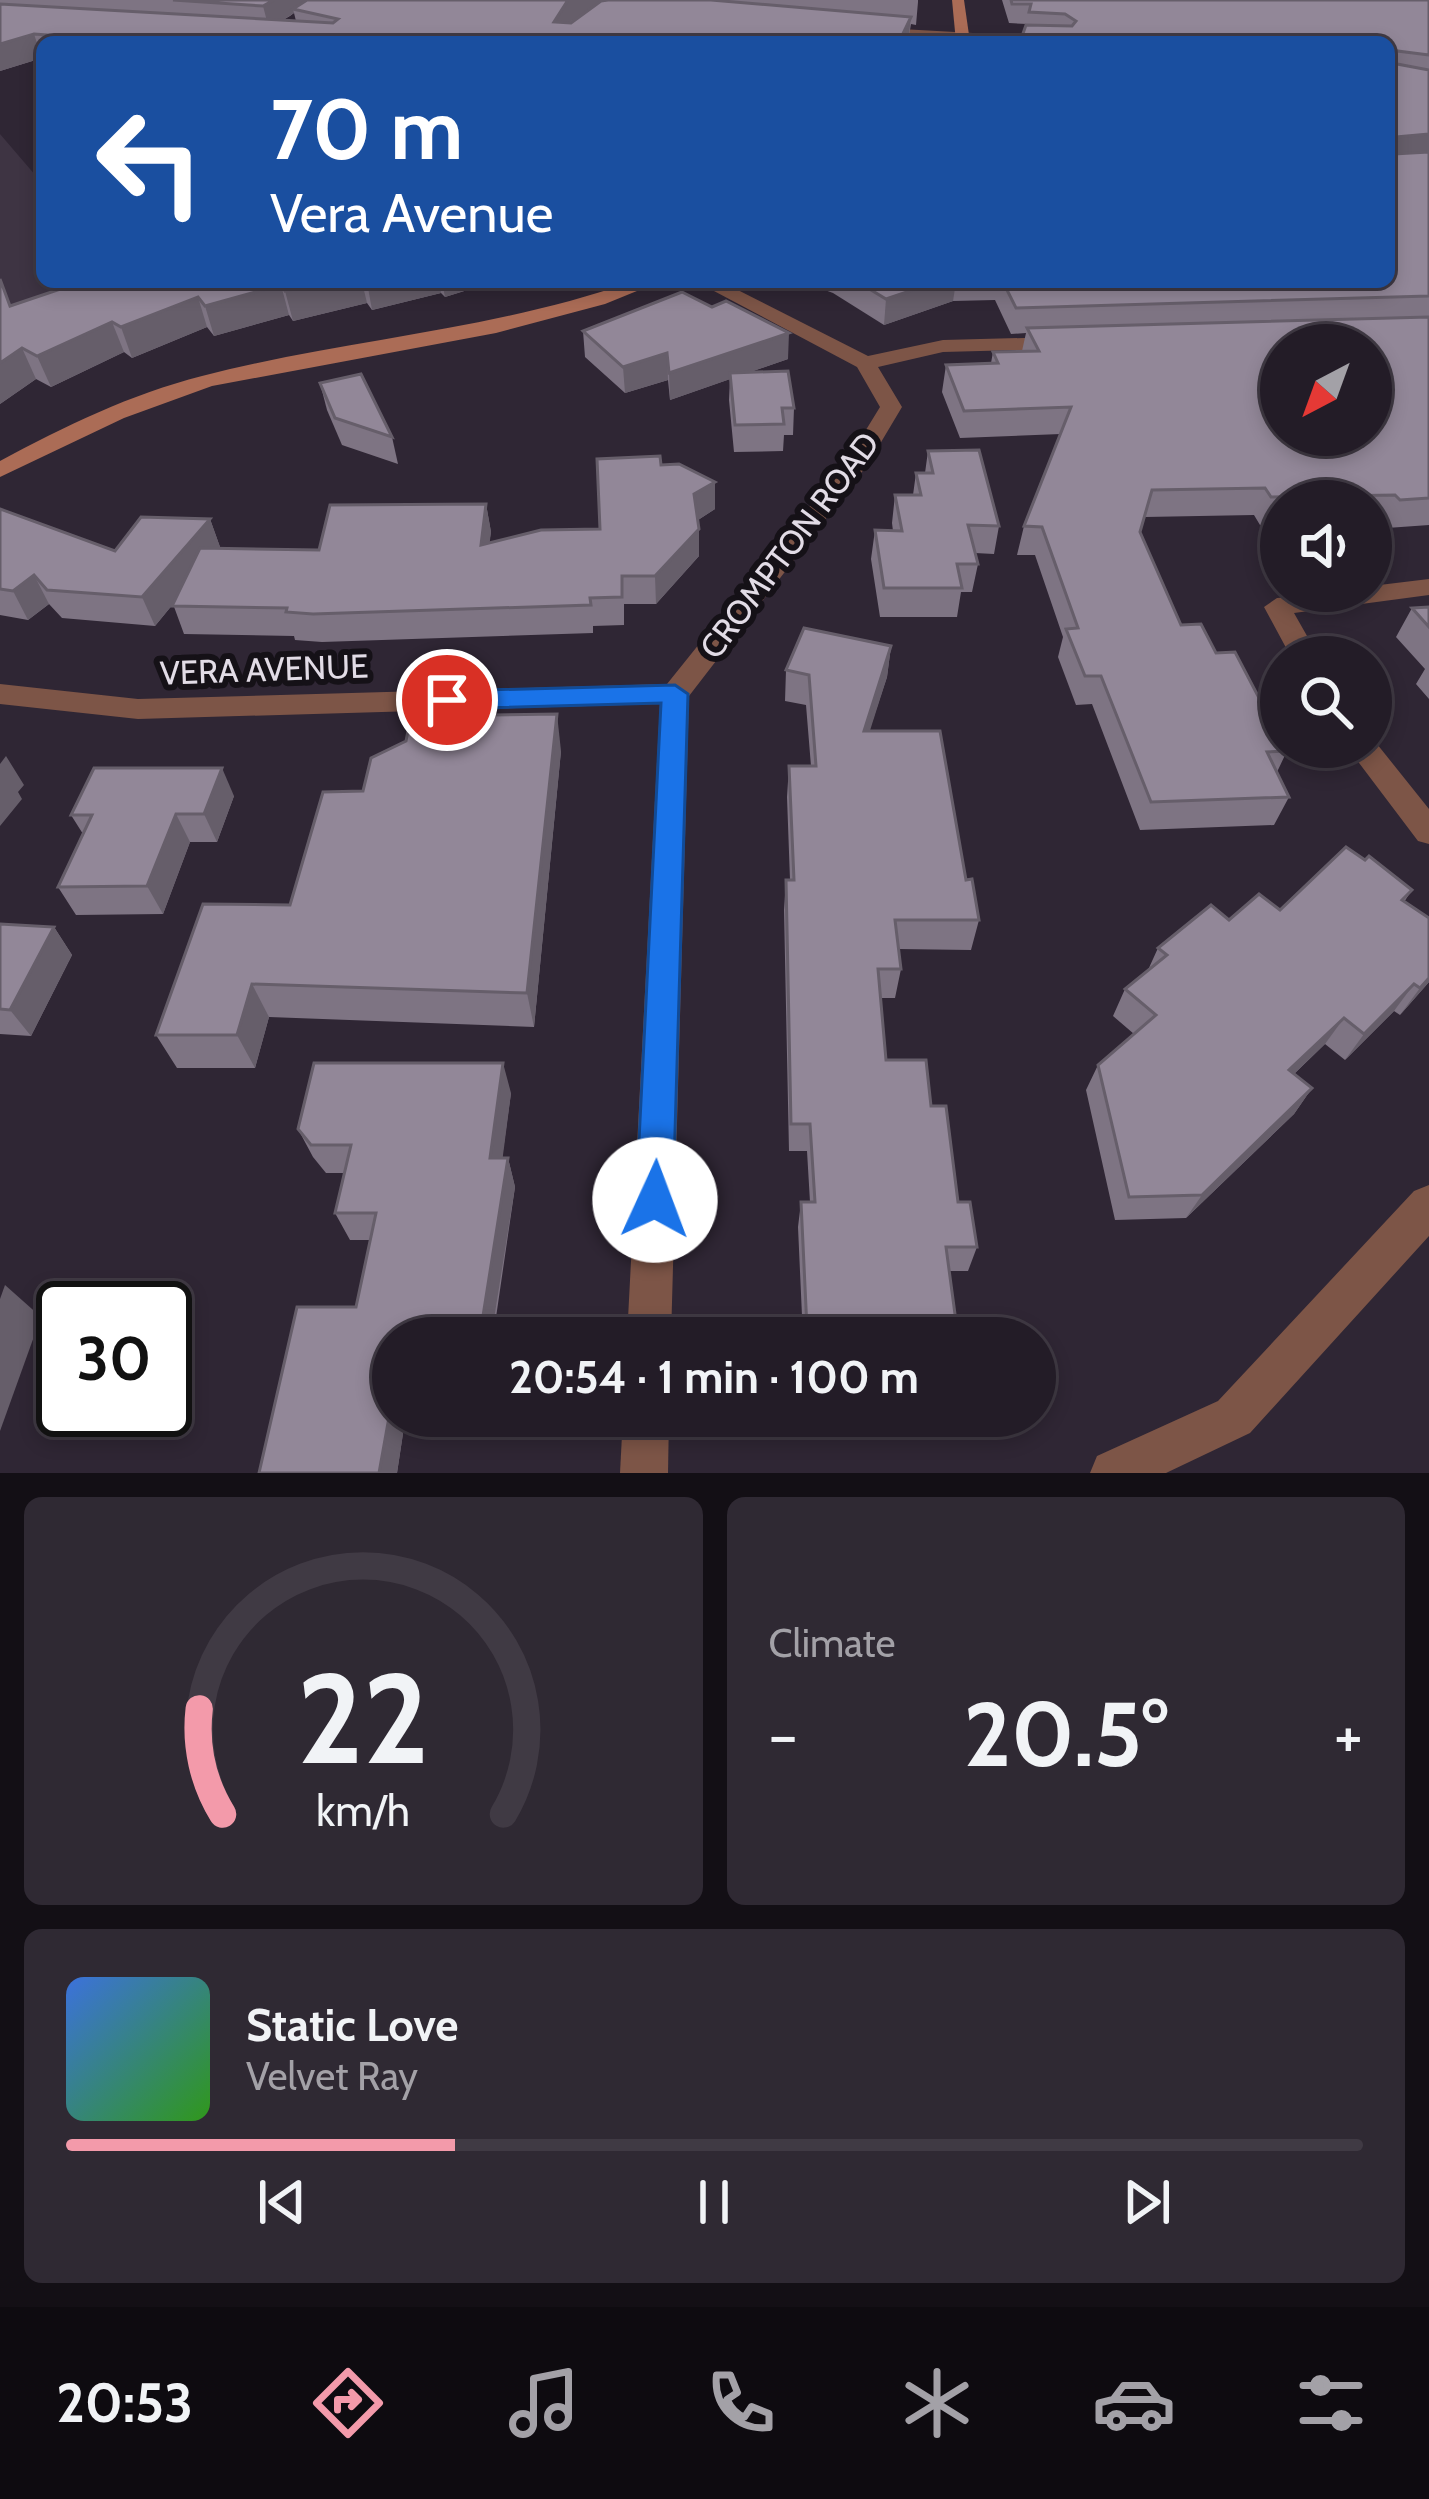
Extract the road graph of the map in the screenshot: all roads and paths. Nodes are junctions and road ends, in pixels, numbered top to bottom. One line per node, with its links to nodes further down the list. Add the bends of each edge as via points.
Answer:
1 (958, 0): 4 (main road)
2 (843, 28): 3 (street)
3 (930, 36)
4 (962, 36)
5 (631, 288): 9 (main road, via 517,325 191,386 115,412)
6 (719, 288): 8 (street)
7 (1082, 342): 8 (street, via 944,346)
8 (865, 363): 13 (street, CROMPTON ROAD, via 891,407 860,459)
9 (0, 470)
10 (1429, 587): 11 (street, via 1277,607)
11 (1293, 636)
12 (0, 694): 13 (street, VERA AVENUE, via 138,709)
13 (675, 694): 17 (street)
14 (1379, 768): 15 (street)
15 (1429, 832)
16 (1429, 1205): 20 (street, via 1234,1417)
17 (650, 1317)
18 (645, 1437): 19 (street)
19 (644, 1473)
20 (1114, 1473)

